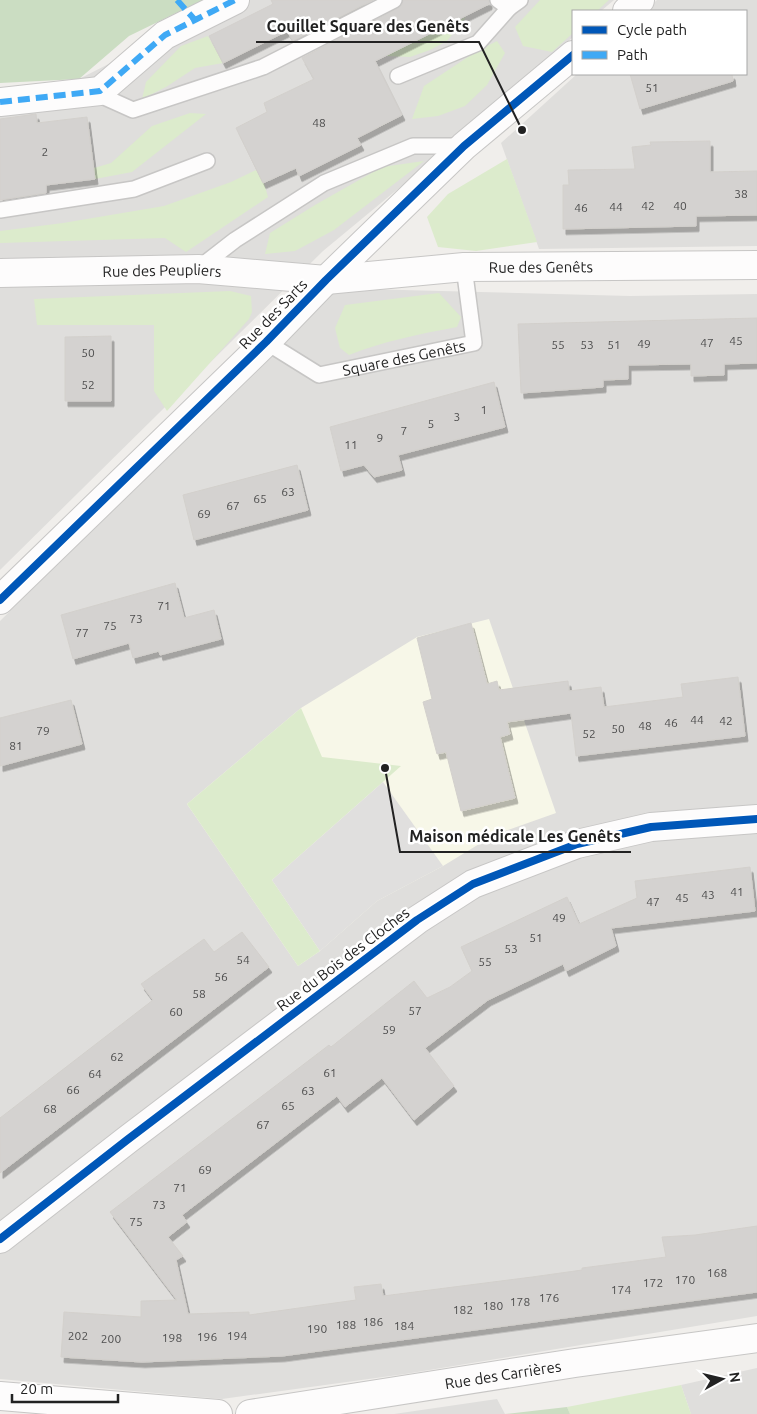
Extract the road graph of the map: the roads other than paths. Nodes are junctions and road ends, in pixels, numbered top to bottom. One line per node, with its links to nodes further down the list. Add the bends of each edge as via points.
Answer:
1 (235, 0): 8 (street, via 165,35 100,91)
2 (394, 0): 8 (lane, via 264,67 133,110)
3 (640, 0): 5 (street)
4 (509, 3): 7 (lane, via 478,43)
5 (628, 10)
6 (572, 56): 10 (street, Rue des Sarts)
7 (398, 76)
8 (92, 91): 9 (street)
9 (0, 102)
10 (464, 146): 15 (lane, via 413,146 324,182 235,240); 17 (street, Rue des Sarts)
11 (207, 161): 12 (lane, via 134,189)
12 (0, 210)
13 (757, 265): 14 (street, Rue des Genêts)
14 (464, 267): 17 (street, Rue des Genêts); 18 (lane, Square des Genêts, via 474,342 319,375)
15 (198, 269): 16 (street, Rue des Peupliers); 17 (street, Rue des Peupliers)
16 (0, 273)
17 (326, 280): 18 (street, Rue des Sarts)
18 (266, 342): 19 (street, Rue des Sarts)
19 (0, 600)
20 (757, 819): 21 (street, Rue du Bois des Cloches, via 651,827 577,844 473,884 409,926)
21 (0, 1239)
22 (757, 1338): 25 (street, Rue des Carrières)
23 (0, 1396): 24 (street)
24 (218, 1414)
25 (250, 1414)

